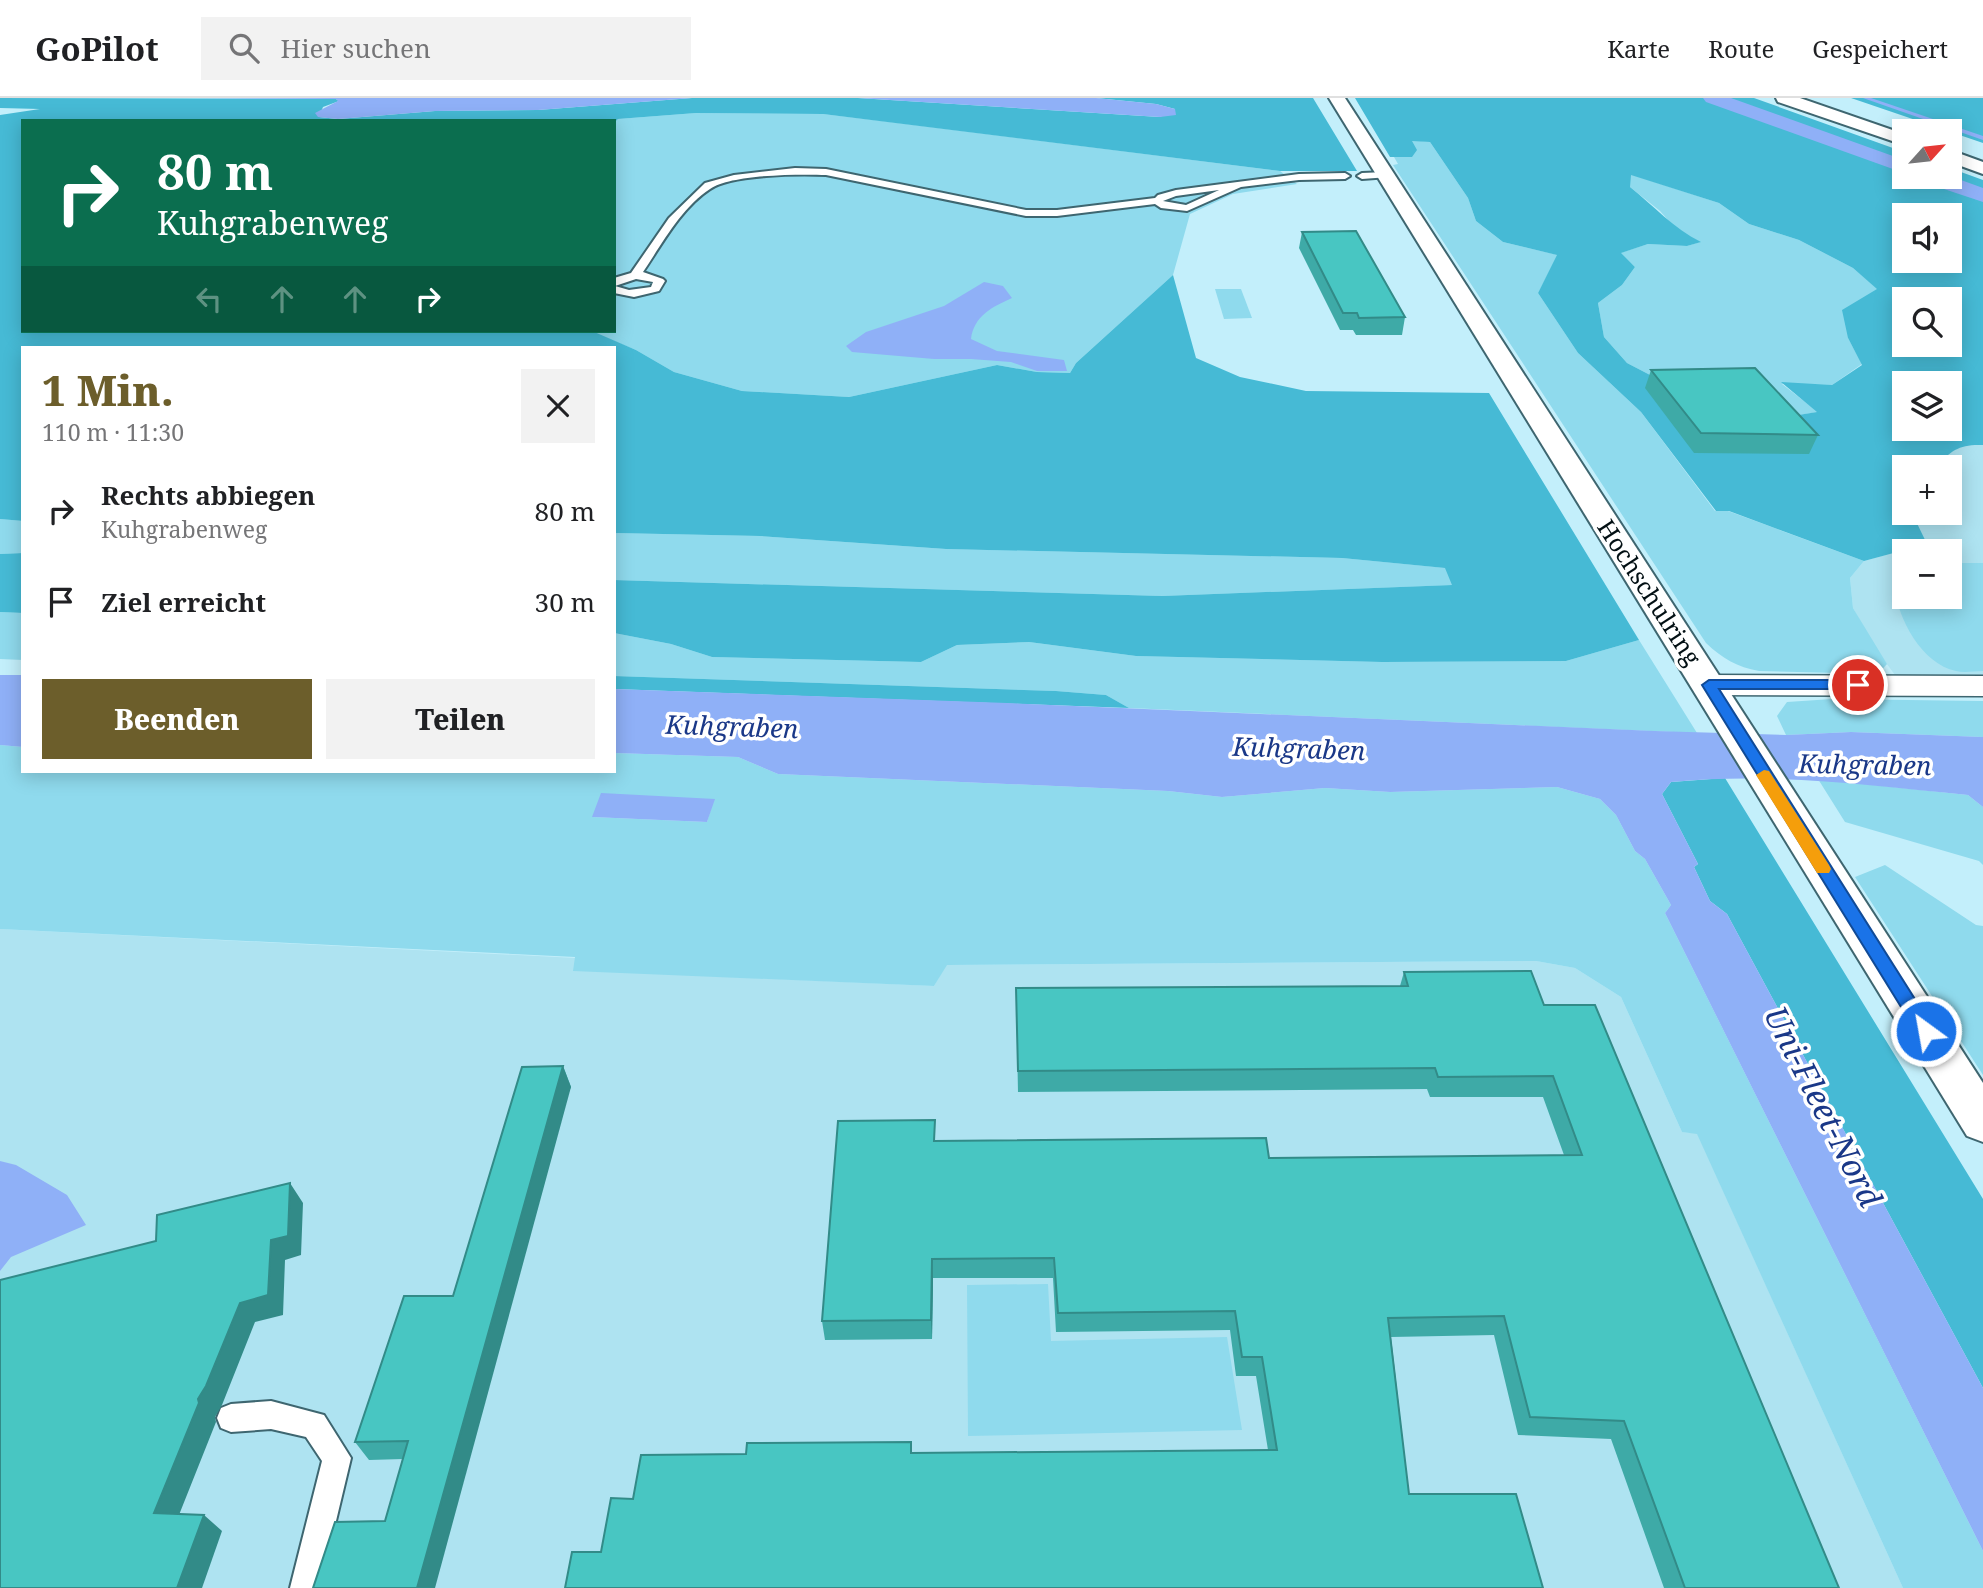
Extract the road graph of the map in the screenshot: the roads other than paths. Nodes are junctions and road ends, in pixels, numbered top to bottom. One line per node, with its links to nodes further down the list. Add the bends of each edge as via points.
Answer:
1 (1337, 98): 16 (main road, Hochschulring, via 1374,176)
2 (1784, 98): 5 (main road)
3 (1823, 98): 4 (main road)
4 (1892, 122)
5 (1892, 136)
6 (1962, 146): 7 (main road)
7 (1983, 153)
8 (1962, 160): 9 (main road)
9 (1983, 168)
10 (1345, 176): 11 (lane)
11 (1237, 186): 12 (lane, via 1196,190); 12 (lane, via 1187,208)
12 (1158, 201): 13 (lane, via 1026,213 826,172 766,173 708,185 673,220)
13 (635, 275): 14 (lane); 15 (lane, via 656,278 659,285 642,293)
14 (616, 282)
15 (616, 290)
16 (1709, 685): 17 (street); 18 (main road, Hochschulring)
17 (1983, 686)
18 (1983, 1122)
19 (231, 1418): 20 (lane, via 271,1415 314,1425 337,1458)
20 (305, 1588)

